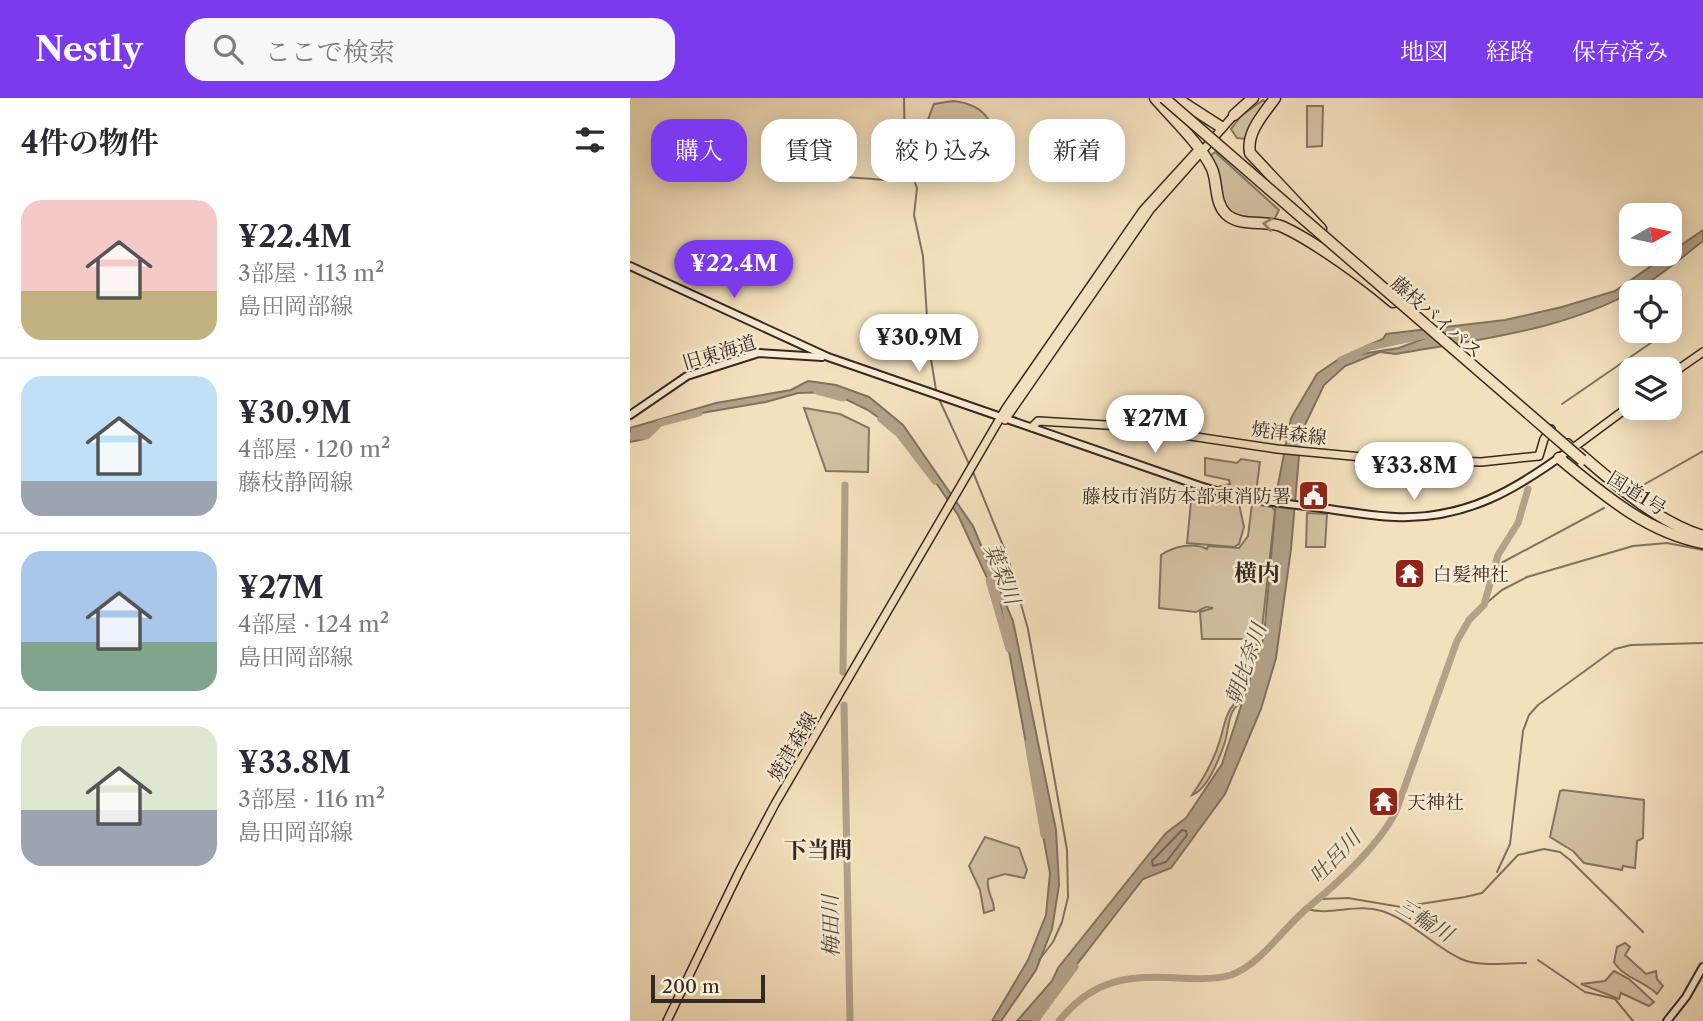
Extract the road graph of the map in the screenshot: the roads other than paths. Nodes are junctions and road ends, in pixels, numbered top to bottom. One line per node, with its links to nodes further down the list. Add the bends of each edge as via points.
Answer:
1 (1154, 98): 8 (highway)
2 (1164, 98): 10 (highway, 藤枝バイパス, bridge); 11 (highway, 藤枝バイパス, bridge)
3 (1176, 98): 7 (highway)
4 (1252, 98): 6 (highway)
5 (1275, 98): 10 (highway, bridge, via 1254,130 1250,153)
6 (1234, 114): 7 (main road, 焼津森線)
7 (1221, 127): 8 (main road, 焼津森線)
8 (1200, 152): 11 (highway, one-way to 8, via 1298,234 1274,224 1230,217 1221,206 1211,166); 17 (main road, 焼津森線, via 1143,210)
9 (630, 266): 13 (main road)
10 (1360, 270): 19 (highway, 藤枝バイパス, bridge)
11 (1388, 298): 19 (highway, 藤枝バイパス, bridge)
12 (1703, 352): 14 (main road)
13 (828, 357): 15 (main road, 旧東海道, via 759,353 687,376); 17 (main road)
14 (1682, 367)
15 (630, 415)
16 (1619, 415): 19 (main road)
17 (1003, 418): 18 (main road); 22 (main road, 焼津森線, via 775,804)
18 (1032, 427): 19 (main road, via 1224,494 1394,517 1443,513 1496,498); 19 (main road, 焼津森線, via 1038,421 1140,428 1311,453 1481,462 1533,458 1541,454 1550,428)
19 (1571, 456): 20 (highway, 藤枝バイパス, via 1628,498); 20 (highway, 藤枝バイパス, via 1629,505 1669,528)
20 (1703, 540)
21 (1703, 967): 23 (main road)
22 (667, 1021)
23 (1667, 1021)

